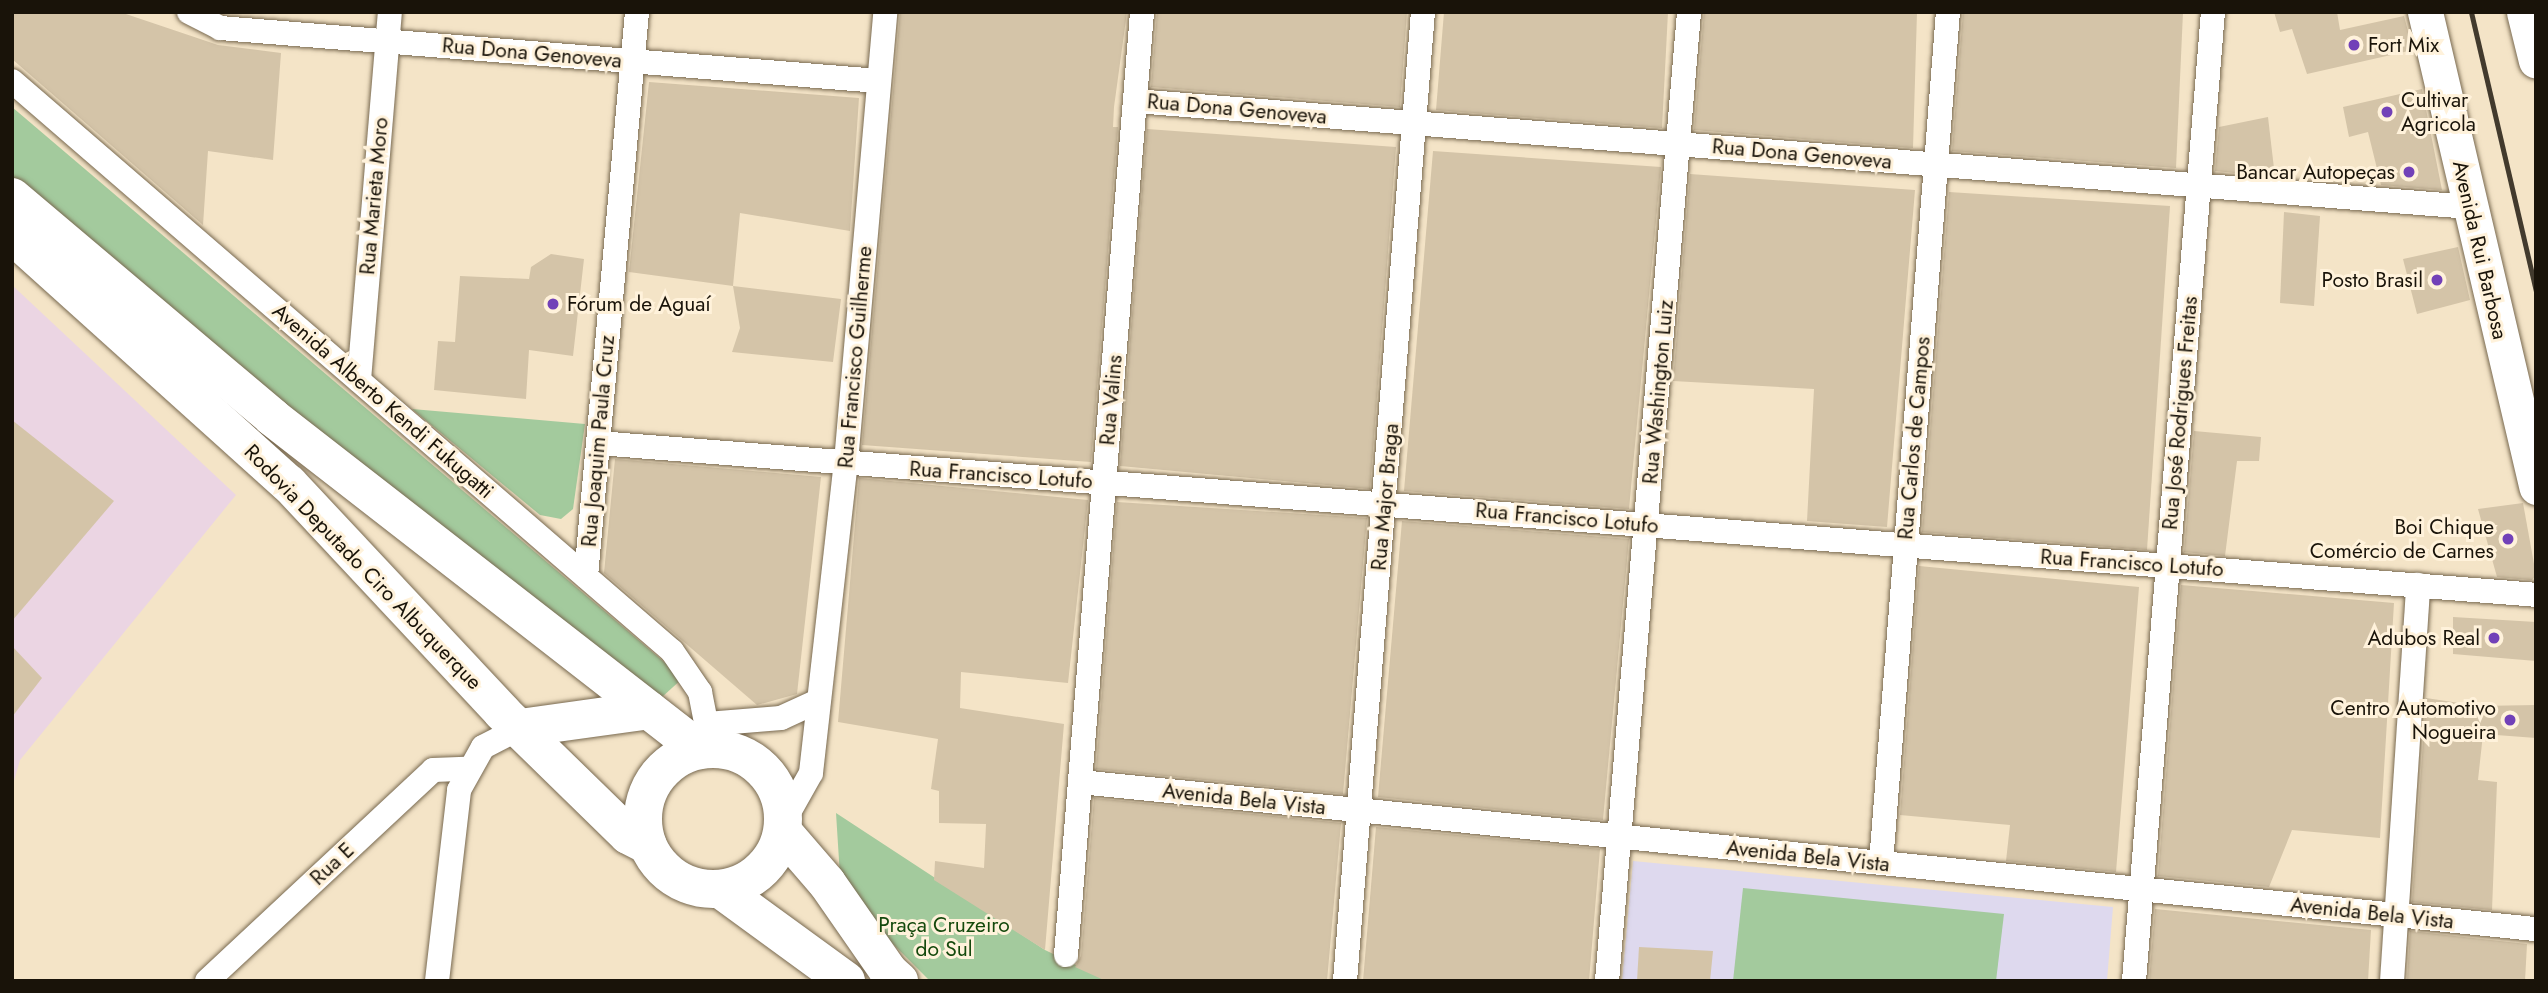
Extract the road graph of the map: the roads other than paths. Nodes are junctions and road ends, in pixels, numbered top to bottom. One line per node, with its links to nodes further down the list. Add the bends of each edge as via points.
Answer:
1 (189, 12): 12 (street, Rua Dona Genoveva, via 220,28)
2 (390, 12): 12 (street, Rua Marieta Moro)
3 (637, 12): 13 (street, Rua Joaquim Paula Cruz)
4 (885, 12): 15 (street, Rua Francisco Guilherme)
5 (1142, 12): 17 (street, Rua Valins)
6 (1423, 12): 18 (street, Rua Major Braga)
7 (1689, 12): 19 (street, Rua Washington Luiz)
8 (1948, 12): 20 (street, Rua Carlos de Campos)
9 (2213, 12): 21 (street, Rua José Rodrigues Freitas)
10 (2425, 12): 23 (main road, Avenida Rui Barbosa)
11 (2524, 12): 14 (main road)
12 (387, 41): 13 (street, Rua Dona Genoveva); 25 (street, Rua Marieta Moro)
13 (632, 61): 15 (street, Rua Dona Genoveva); 26 (street, Rua Joaquim Paula Cruz)
14 (2536, 61)
15 (879, 80): 27 (street, Rua Francisco Guilherme)
16 (12, 81): 25 (street, Avenida Alberto Kendi Fukugatti)
17 (1135, 101): 18 (street, Rua Dona Genoveva); 28 (street, Rua Valins)
18 (1415, 124): 19 (street, Rua Dona Genoveva); 30 (street, Rua Major Braga)
19 (1678, 145): 20 (street, Rua Dona Genoveva); 31 (street, Rua Washington Luiz)
20 (1936, 165): 21 (street, Rua Dona Genoveva); 32 (street, Rua Carlos de Campos)
21 (2199, 186): 23 (street, Rua Dona Genoveva); 33 (street, Rua José Rodrigues Freitas)
22 (12, 197): 38 (main road, Rodovia Deputado Ciro Albuquerque, via 272,417)
23 (2470, 207): 29 (main road, Avenida Rui Barbosa)
24 (12, 235): 39 (main road, Rodovia Deputado Ciro Albuquerque, via 289,484)
25 (359, 380): 34 (street, Avenida Alberto Kendi Fukugatti)
26 (598, 443): 27 (street, Rua Francisco Lotufo); 34 (street, Rua Joaquim Paula Cruz)
27 (846, 463): 28 (street, Rua Francisco Lotufo); 37 (street, Rua Francisco Guilherme)
28 (1104, 482): 30 (street, Rua Francisco Lotufo); 42 (street, Rua Valins)
29 (2536, 487)
30 (1385, 503): 31 (street, Rua Francisco Lotufo); 43 (street, Rua Major Braga)
31 (1647, 525): 32 (street, Rua Francisco Lotufo); 45 (street, Rua Washington Luiz)
32 (1906, 545): 33 (street, Rua Francisco Lotufo); 47 (street, Rua Carlos de Campos)
33 (2168, 566): 35 (street, Rua Francisco Lotufo); 49 (street, Rua José Rodrigues Freitas)
34 (586, 576): 40 (street, Avenida Alberto Kendi Fukugatti, via 672,651 700,692)
35 (2418, 585): 36 (street, Rua Francisco Lotufo); 50 (street)
36 (2536, 595)
37 (818, 701): 40 (street, via 781,718); 44 (street, Rua Francisco Guilherme, via 811,774)
38 (649, 710): 39 (main road); 40 (main road, Rodovia Deputado Ciro Albuquerque)
39 (520, 728): 41 (street, via 483,747); 46 (main road, Rodovia Deputado Ciro Albuquerque, via 628,835)
40 (706, 741): 44 (main road, via 738,753 772,779); 46 (main road, via 671,762 655,779 645,800)
41 (466, 769): 54 (street, Rua E, via 433,770); 55 (street, via 448,852)
42 (1080, 782): 43 (street, Avenida Bela Vista); 52 (street, Rua Valins)
43 (1358, 811): 45 (street, Avenida Bela Vista); 57 (street, Rua Major Braga)
44 (784, 826): 48 (main road, via 761,871); 53 (main road)
45 (1621, 837): 47 (street, Avenida Bela Vista); 58 (street, Rua Washington Luiz)
46 (648, 845): 48 (main road, via 674,877)
47 (1881, 863): 49 (street, Avenida Bela Vista)
48 (720, 889): 56 (main road)
49 (2141, 890): 50 (street, Avenida Bela Vista); 59 (street, Rua José Rodrigues Freitas)
50 (2397, 915): 51 (street, Avenida Bela Vista); 60 (street)
51 (2536, 929)
52 (1066, 956)
53 (894, 977)
54 (207, 981)
55 (438, 981)
56 (846, 981)
57 (1345, 981)
58 (1607, 981)
59 (2134, 981)
60 (2392, 981)

